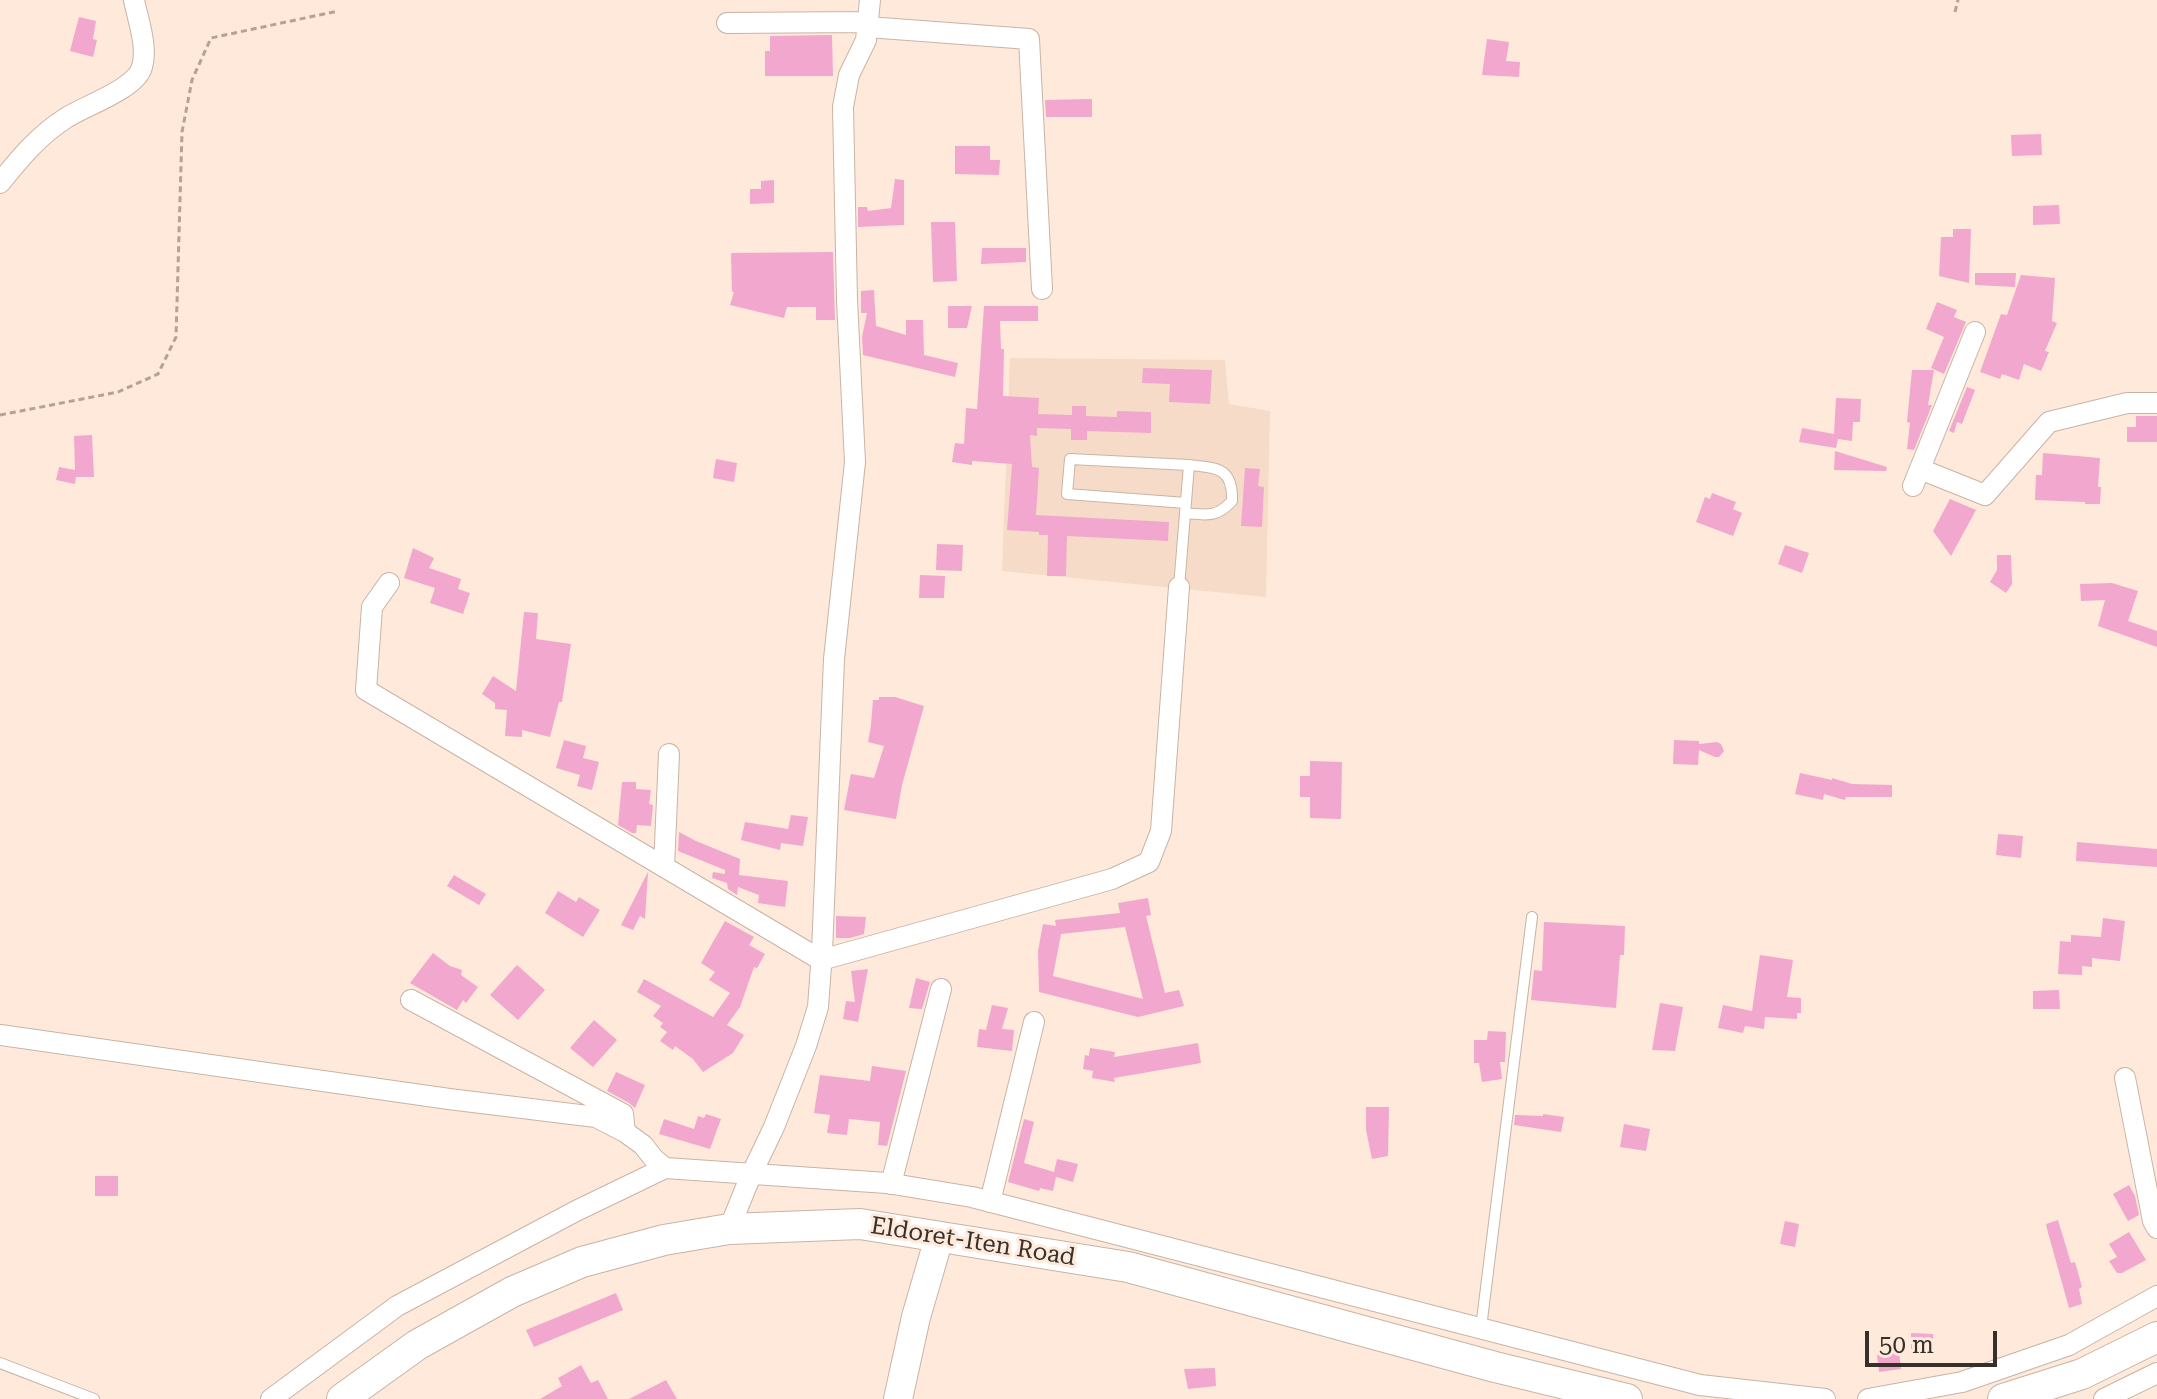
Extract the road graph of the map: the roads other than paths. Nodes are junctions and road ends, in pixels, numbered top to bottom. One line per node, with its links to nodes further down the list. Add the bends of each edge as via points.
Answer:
1 (134, 0): 5 (street, via 143,56 137,77 65,118 28,147)
2 (870, 0): 4 (street)
3 (727, 23): 4 (street, via 861,22)
4 (868, 27): 6 (street, via 1029,39); 16 (street, via 843,107 855,462 834,659)
5 (0, 183)
6 (1042, 289)
7 (1975, 332): 8 (street, via 1916,478 1985,495 2049,422 2127,403)
8 (2157, 403)
9 (1189, 465): 10 (lane); 10 (lane, via 1215,467 1227,475 1232,501 1211,516); 10 (lane, via 1070,459 1067,494)
10 (1186, 508): 12 (lane)
11 (389, 583): 14 (street, via 372,607 366,690)
12 (1179, 587): 16 (street, via 1161,831 1149,862 1112,879)
13 (669, 754): 14 (street)
14 (664, 867): 16 (street)
15 (1532, 917): 31 (lane)
16 (821, 960): 24 (street, via 818,1007 806,1046)
17 (941, 989): 25 (street)
18 (411, 1000): 22 (street, via 623,1114)
19 (1034, 1022): 26 (street)
20 (0, 1035): 22 (street, via 596,1117)
21 (2125, 1078): 27 (street)
22 (625, 1132): 23 (street)
23 (665, 1168): 24 (street); 37 (street, via 397,1306)
24 (751, 1175): 25 (street); 28 (street)
25 (891, 1184): 26 (street)
26 (990, 1202): 31 (street)
27 (2157, 1228)
28 (729, 1229): 29 (main road, Eldoret-Iten Road, via 860,1224); 38 (main road, Eldoret-Iten Road, via 582,1262 512,1292 417,1345)
29 (939, 1238): 33 (main road, Eldoret-Iten Road, via 1128,1267); 39 (main road)
30 (2157, 1296): 42 (street, via 2069,1345 1962,1382)
31 (1481, 1328): 33 (street); 41 (street, via 1700,1385)
32 (2157, 1337): 43 (main road, via 2082,1374)
33 (1475, 1362): 40 (main road, Eldoret-Iten Road)
34 (0, 1363): 36 (lane)
35 (2157, 1373): 44 (street)
36 (94, 1399)
37 (271, 1399)
38 (342, 1399)
39 (898, 1399)
40 (1627, 1399)
41 (1825, 1399)
42 (1869, 1399)
43 (2003, 1399)
44 (2104, 1399)

